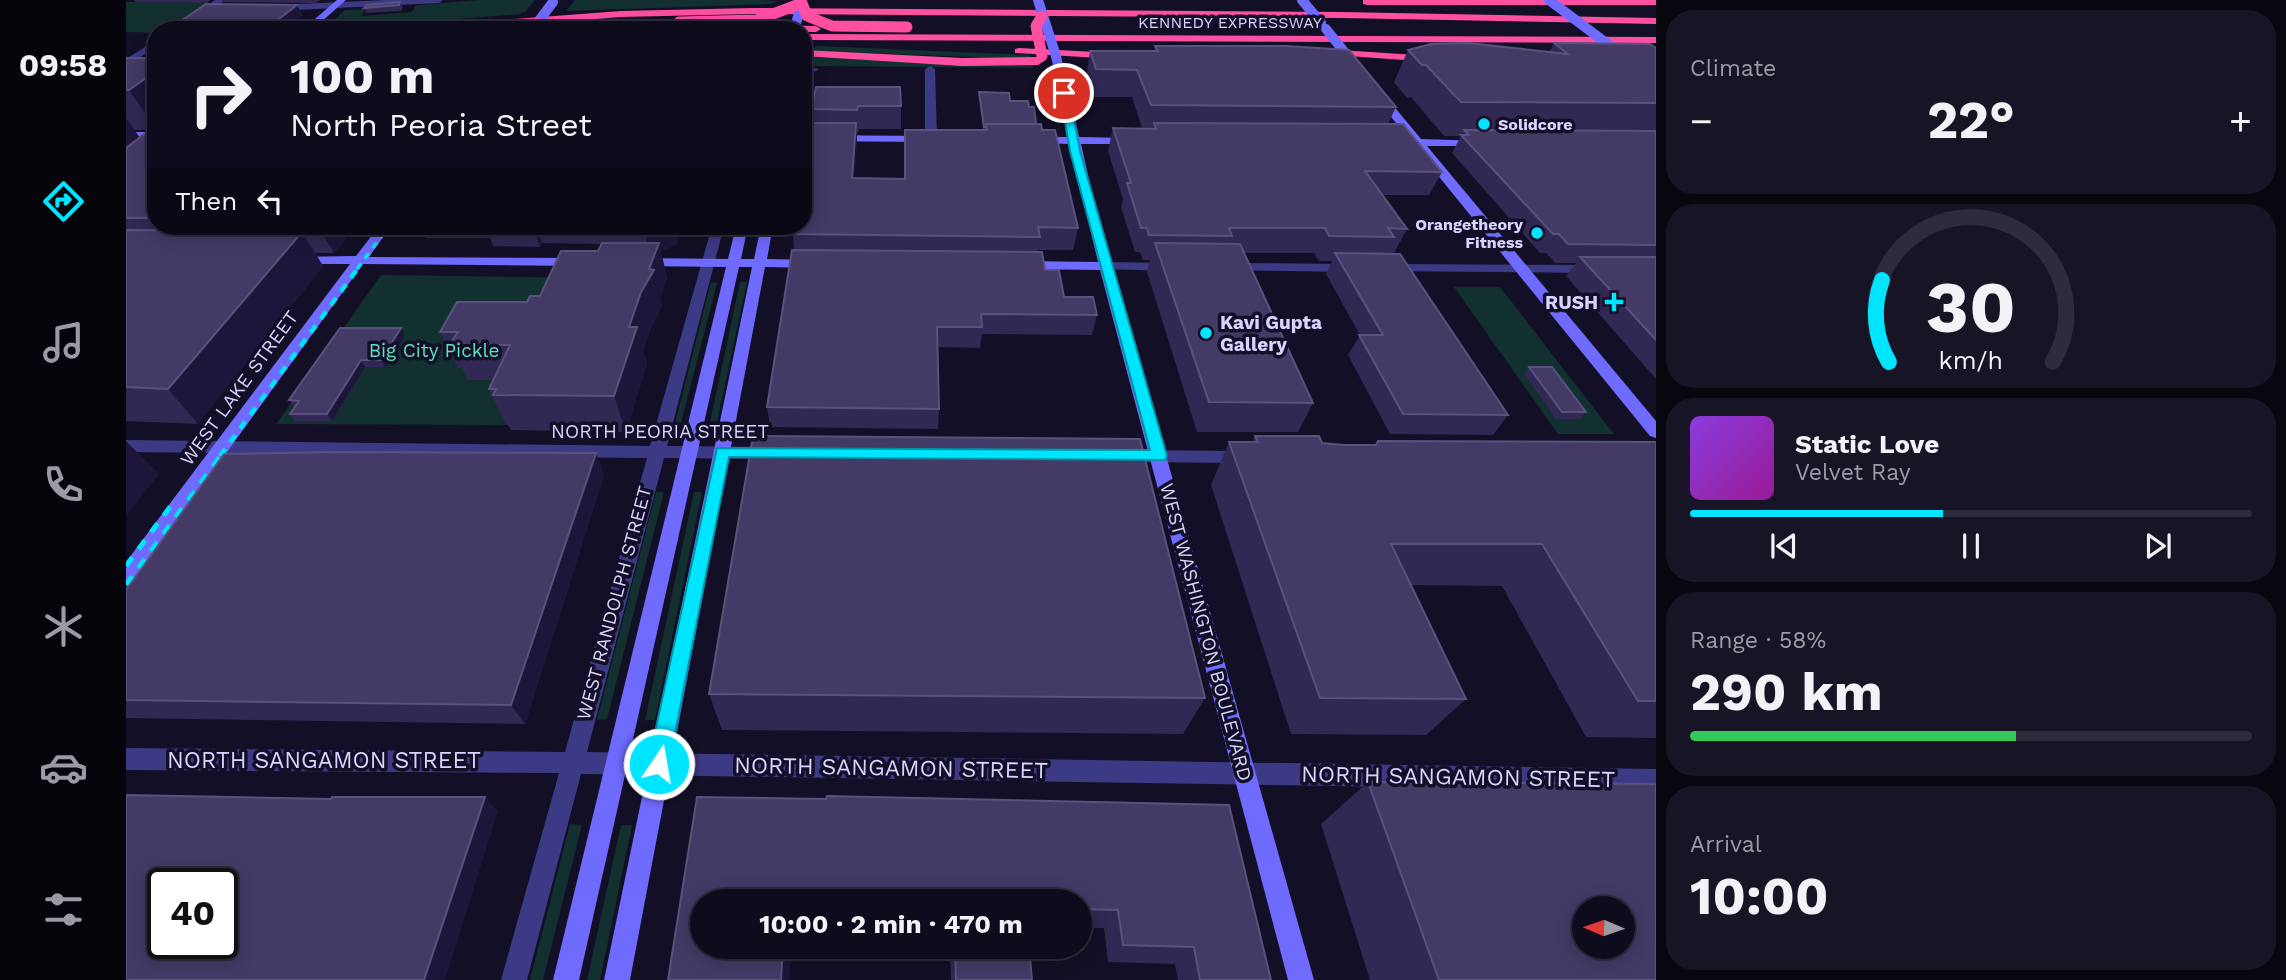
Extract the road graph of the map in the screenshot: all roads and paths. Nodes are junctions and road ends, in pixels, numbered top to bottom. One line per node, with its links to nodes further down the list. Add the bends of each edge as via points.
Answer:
1 (221, 0): 16 (street)
2 (439, 0): 14 (street)
3 (898, 0): 15 (highway)
4 (1038, 0): 21 (main road, WEST WASHINGTON BOULEVARD, bridge)
5 (1549, 0): 49 (main road, bridge)
6 (554, 1): 25 (main road, bridge)
7 (802, 1): 26 (highway, bridge, via 767,20); 27 (main road, bridge); 34 (highway, bridge, via 807,16 824,24 1173,31)
8 (1444, 1): 9 (highway); 12 (highway); 19 (highway)
9 (1573, 1): 13 (highway)
10 (1292, 2): 11 (highway); 15 (highway); 30 (main road, bridge)
11 (1317, 2)
12 (1352, 2)
13 (1656, 2)
14 (338, 3): 18 (street); 23 (main road)
15 (1229, 4): 21 (highway, via 1080,7)
16 (208, 8): 17 (street); 22 (street)
17 (230, 8)
18 (270, 8)
19 (1656, 10)
20 (824, 11): 21 (highway, KENNEDY EXPRESSWAY); 24 (highway, KENNEDY EXPRESSWAY, via 621,14); 30 (highway, via 843,17 1208,23)
21 (1039, 15): 28 (highway, KENNEDY EXPRESSWAY); 39 (highway, bridge, via 1036,26 1042,56 1034,63); 57 (main road, WEST WASHINGTON BOULEVARD, bridge, via 1048,26)
22 (189, 21)
23 (317, 21)
24 (528, 21)
25 (539, 21)
26 (748, 21)
27 (796, 21)
28 (1656, 22)
29 (812, 29): 32 (highway)
30 (1325, 30): 34 (highway, KENNEDY EXPRESSWAY); 36 (highway, KENNEDY EXPRESSWAY); 36 (highway); 38 (highway, via 1391,46); 47 (main road, bridge)
31 (812, 37): 35 (highway, KENNEDY EXPRESSWAY)
32 (941, 37): 33 (highway, KENNEDY EXPRESSWAY); 35 (highway, KENNEDY EXPRESSWAY)
33 (1088, 37): 34 (highway, KENNEDY EXPRESSWAY); 44 (highway, via 1128,43)
34 (1225, 37)
35 (877, 38): 42 (highway)
36 (1656, 39)
37 (147, 49): 48 (street)
38 (1539, 51): 40 (highway); 41 (highway)
39 (812, 53)
40 (1552, 53)
41 (1656, 53)
42 (1129, 57)
43 (1604, 58): 49 (highway)
44 (1443, 59)
45 (147, 61): 46 (highway)
46 (140, 62)
47 (1353, 62)
48 (126, 63)
49 (1633, 65)
50 (930, 69): 55 (street)
51 (1367, 81): 60 (main road)
52 (126, 135): 53 (main road)
53 (147, 135)
54 (812, 138): 55 (main road)
55 (937, 139)
56 (1024, 140): 57 (main road)
57 (1074, 140): 58 (main road); 75 (main road, WEST WASHINGTON BOULEVARD)
58 (1140, 141)
59 (1378, 142): 60 (main road)
60 (1417, 142): 61 (main road); 78 (main road)
61 (1495, 143)
62 (378, 235): 67 (main road, WEST LAKE STREET)
63 (716, 235): 70 (street, WEST RANDOLPH STREET)
64 (740, 235): 71 (main road, WEST RANDOLPH STREET)
65 (765, 235): 72 (main road)
66 (283, 260): 67 (main road)
67 (360, 260): 68 (main road); 82 (main road, WEST LAKE STREET)
68 (586, 262)
69 (628, 262): 70 (main road)
70 (708, 263): 71 (main road); 83 (street, WEST RANDOLPH STREET)
71 (733, 263): 72 (main road); 84 (main road, WEST RANDOLPH STREET)
72 (760, 263): 73 (main road); 85 (main road)
73 (830, 264)
74 (1011, 265): 75 (main road)
75 (1107, 266): 76 (street); 88 (main road, WEST WASHINGTON BOULEVARD)
76 (1183, 267)
77 (1209, 267): 78 (street)
78 (1522, 269): 79 (street); 80 (main road)
79 (1603, 270)
80 (1656, 432)
81 (126, 446): 82 (street, NORTH PEORIA STREET)
82 (220, 448): 83 (street, NORTH PEORIA STREET); 90 (main road, WEST LAKE STREET)
83 (655, 452): 84 (street, NORTH PEORIA STREET); 92 (street, WEST RANDOLPH STREET)
84 (689, 452): 85 (street, NORTH PEORIA STREET); 93 (main road, WEST RANDOLPH STREET)
85 (723, 452): 86 (street, NORTH PEORIA STREET); 94 (main road)
86 (796, 453)
87 (1097, 455): 88 (street)
88 (1159, 456): 89 (street); 95 (main road, WEST WASHINGTON BOULEVARD)
89 (1264, 457)
90 (126, 576)
91 (126, 759): 92 (street, NORTH SANGAMON STREET)
92 (572, 762): 93 (street, NORTH SANGAMON STREET); 97 (street, WEST RANDOLPH STREET)
93 (616, 763): 94 (street, NORTH SANGAMON STREET); 98 (main road, WEST RANDOLPH STREET)
94 (659, 764): 95 (street, NORTH SANGAMON STREET); 99 (main road)
95 (1244, 774): 96 (street, NORTH SANGAMON STREET); 100 (main road, WEST WASHINGTON BOULEVARD)
96 (1656, 780)
97 (514, 980)
98 (566, 980)
99 (617, 980)
100 (1301, 980)

